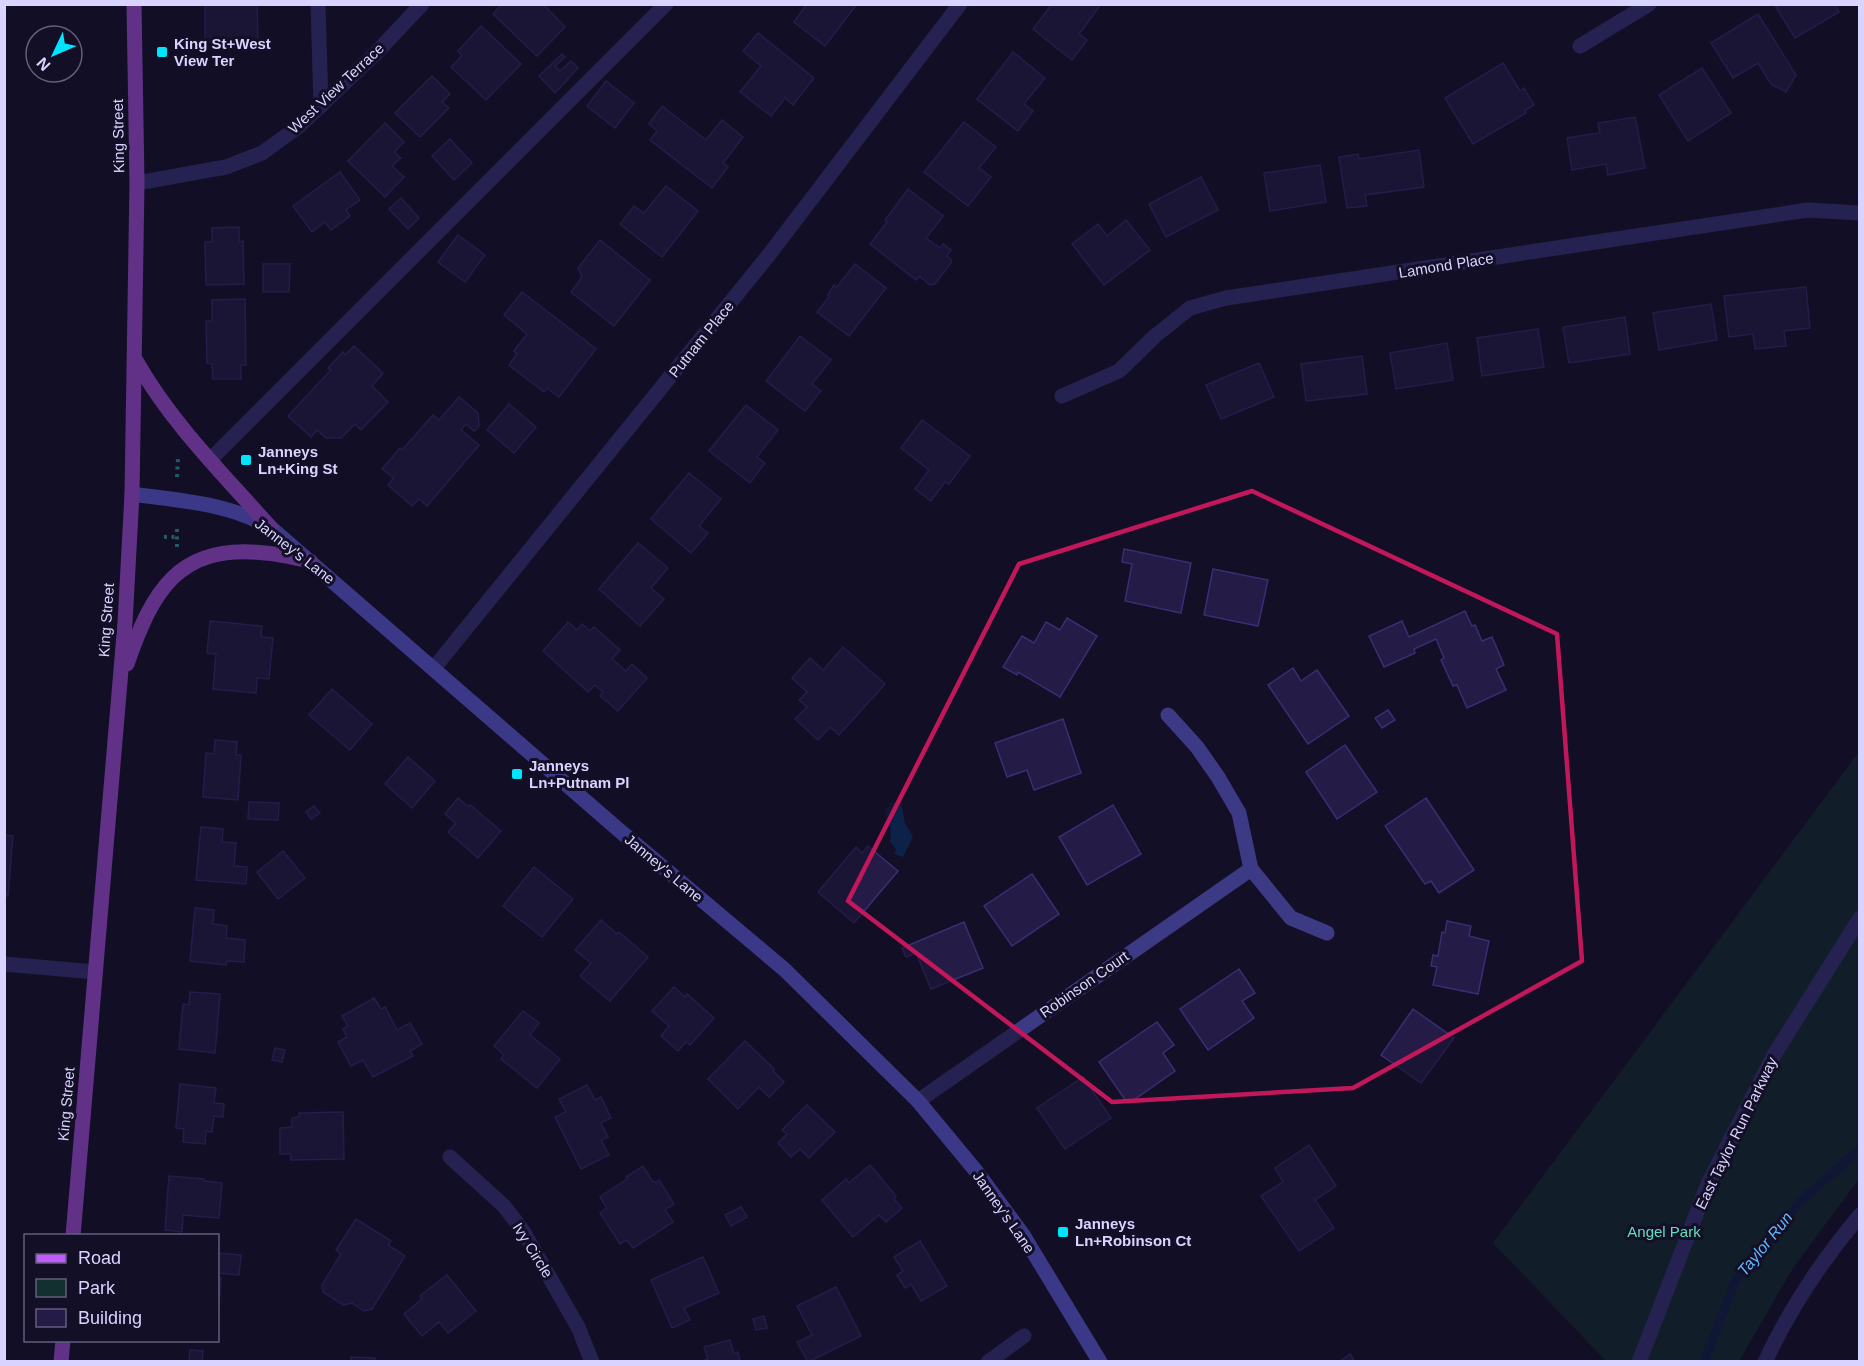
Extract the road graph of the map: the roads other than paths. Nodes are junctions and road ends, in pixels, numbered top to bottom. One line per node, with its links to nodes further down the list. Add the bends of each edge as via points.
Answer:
1 (135, 4): 9 (main road, King Street)
2 (318, 4): 8 (street)
3 (422, 4): 8 (street, West View Terrace)
4 (666, 4): 13 (street)
5 (960, 4): 17 (street, Putnam Place, via 768,256)
6 (1649, 4): 7 (street)
7 (1580, 46)
8 (321, 106): 9 (street, West View Terrace, via 262,153 226,167)
9 (137, 183): 11 (main road, King Street)
10 (1860, 213): 12 (street, Lamond Place, via 1808,210 1226,298 1190,308 1119,371)
11 (135, 359): 13 (main road, via 168,411); 14 (main road, King Street)
12 (1062, 396)
13 (210, 460): 15 (main road)
14 (132, 494): 15 (main road, Janney's Lane, via 234,510); 18 (main road, King Street)
15 (271, 528): 16 (main road, Janney's Lane)
16 (310, 561): 17 (main road, Janney's Lane); 18 (main road, via 264,552 235,552 187,565 169,580 154,601)
17 (434, 668): 25 (main road, Janney's Lane, via 785,970)
18 (119, 684): 24 (main road, King Street)
19 (1168, 715): 20 (street, via 1197,747 1239,813)
20 (1251, 868): 22 (street, via 1291,918); 25 (street, Robinson Court)
21 (1860, 918): 35 (street, East Taylor Run Parkway, via 1774,1055 1708,1184)
22 (1327, 933)
23 (4, 964): 24 (street)
24 (96, 972): 28 (main road, King Street)
25 (918, 1101): 34 (main road, Janney's Lane, via 1023,1235)
26 (450, 1157): 32 (street, Ivy Circle, via 504,1206 523,1232 578,1327)
27 (1860, 1215): 36 (street, via 1820,1269)
28 (73, 1234)
29 (1024, 1336): 33 (street)
30 (63, 1342): 31 (main road)
31 (61, 1362)
32 (592, 1362)
33 (988, 1362)
34 (1100, 1362)
35 (1639, 1362)
36 (1765, 1362)

